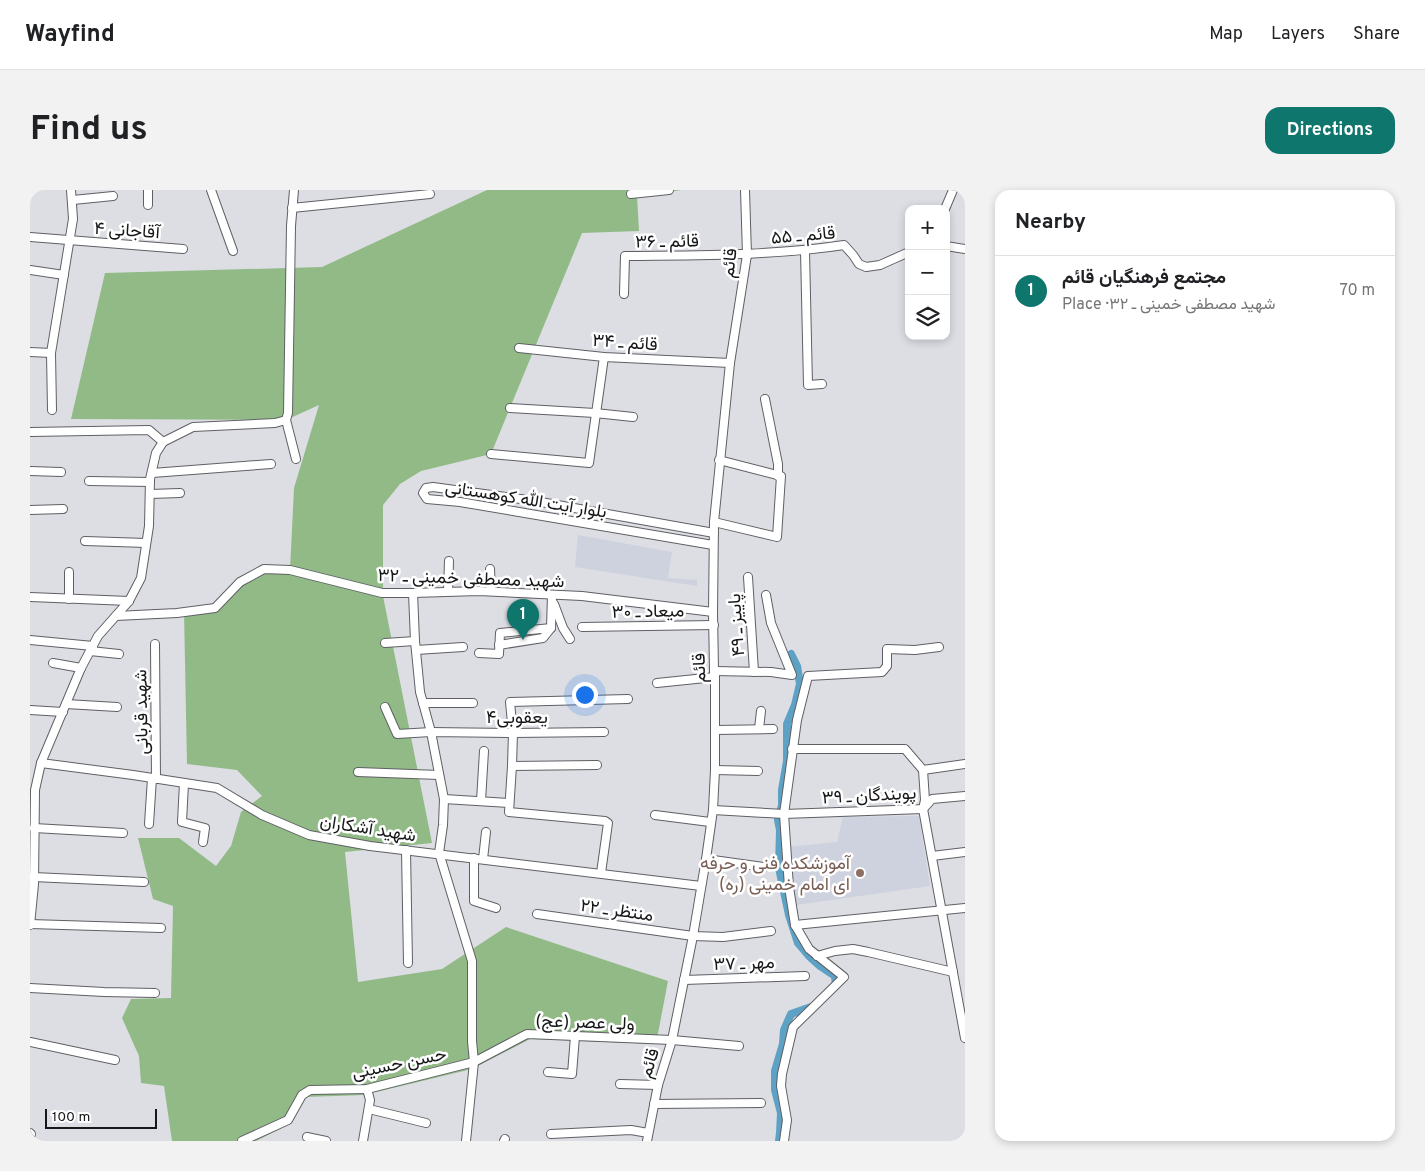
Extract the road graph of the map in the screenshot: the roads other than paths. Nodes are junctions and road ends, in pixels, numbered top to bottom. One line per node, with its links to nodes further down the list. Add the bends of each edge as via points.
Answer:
1 (71, 190): 11 (street)
2 (148, 190): 12 (street)
3 (211, 190): 20 (street)
4 (294, 190): 14 (street)
5 (669, 190): 9 (street)
6 (745, 190): 22 (street, قائم)
7 (953, 190): 13 (street)
8 (430, 194): 14 (street)
9 (631, 194)
10 (113, 196): 11 (street)
11 (72, 200): 16 (street)
12 (148, 205)
13 (947, 205)
14 (292, 208): 38 (street)
15 (30, 237): 16 (street, آقاجانی ۴)
16 (69, 241): 19 (street, آقاجانی ۴); 25 (street)
17 (950, 246): 18 (street)
18 (965, 248)
19 (183, 249)
20 (233, 251)
21 (805, 251): 22 (street, قائم ـ ۵۵); 23 (street, قائم ـ ۵۵, via 844,245 859,264 866,267 880,266); 32 (street, via 808,384)
22 (747, 254): 26 (street, قائم ـ ۳۶, via 624,256); 31 (street, قائم)
23 (905, 254)
24 (30, 270): 25 (street)
25 (64, 275): 29 (street)
26 (624, 294)
27 (519, 348): 30 (street, قائم ـ ۳۴)
28 (30, 352): 29 (street)
29 (52, 353): 35 (street)
30 (604, 357): 31 (street, قائم ـ ۳۴); 36 (street)
31 (730, 363): 43 (street, قائم)
32 (822, 384)
33 (766, 399): 48 (street)
34 (510, 408): 36 (street)
35 (52, 410)
36 (595, 412): 37 (street); 41 (street, via 589,462)
37 (633, 417)
38 (286, 420): 40 (street, via 193,427); 42 (street)
39 (30, 432): 40 (street, via 149,430)
40 (163, 442): 47 (street, via 156,453)
41 (491, 454)
42 (296, 459)
43 (719, 460): 48 (street); 55 (street, قائم)
44 (271, 464): 47 (street)
45 (30, 471): 46 (street)
46 (61, 472)
47 (152, 473): 50 (street)
48 (778, 476): 55 (street, via 781,476 776,537)
49 (89, 481): 50 (street)
50 (150, 482): 52 (street)
51 (180, 493): 52 (street)
52 (150, 494): 58 (street)
53 (30, 510): 54 (street)
54 (63, 510)
55 (714, 522): 56 (street, قائم)
56 (714, 533): 59 (street, قائم); 59 (street, بلوار آیت الله کوهستانی, via 535,501 433,487 426,488 423,493 427,499)
57 (85, 541): 58 (street)
58 (146, 543): 71 (street, via 142,578)
59 (713, 545): 72 (street, قائم)
60 (451, 563): 64 (street)
61 (490, 569): 65 (street)
62 (69, 572): 70 (street)
63 (748, 577): 90 (street, پاییز ـ ۴۹)
64 (448, 591): 65 (street, شهید مصطفی خمینی ـ ۳۲); 66 (street, شهید مصطفی خمینی ـ ۳۲)
65 (490, 591): 68 (street, شهید مصطفی خمینی ـ ۳۲)
66 (413, 593): 73 (street, شهید مصطفی خمینی ـ ۳۲, via 382,592 290,570 264,569 240,582 215,608); 82 (street)
67 (766, 594): 90 (street, پاییز ـ ۴۹, via 771,623 792,675)
68 (552, 595): 72 (street, شهید مصطفی خمینی ـ ۳۲); 76 (street); 77 (street, via 555,610)
69 (30, 598): 70 (street)
70 (69, 599): 71 (street)
71 (129, 601): 73 (street)
72 (713, 612): 74 (street, قائم)
73 (116, 616): 85 (street)
74 (714, 625): 75 (street, میعاد ـ ۳۰); 91 (street, قائم)
75 (582, 627)
76 (551, 628): 81 (street, via 543,638); 81 (street, via 500,633)
77 (570, 639)
78 (30, 640): 85 (street)
79 (385, 643): 82 (street)
80 (155, 644): 119 (street, شهید قربانی)
81 (499, 645): 86 (street, via 499,654)
82 (416, 646): 83 (street); 94 (street)
83 (463, 646)
84 (939, 647): 108 (street, via 887,649 887,666 882,672 808,676)
85 (92, 648): 87 (street); 89 (street)
86 (479, 653)
87 (119, 654)
88 (53, 663): 89 (street)
89 (81, 668): 96 (street)
90 (754, 672): 91 (street, پاییز ـ ۴۹)
91 (714, 674): 92 (street, پاییز ـ ۴۹); 103 (street, قائم)
92 (657, 683)
93 (628, 699): 107 (street, via 510,702)
94 (423, 702): 95 (street); 105 (street)
95 (473, 703)
96 (66, 704): 97 (street); 101 (street)
97 (117, 707)
98 (385, 707): 105 (street, یعقوبی۴, via 397,734)
99 (30, 710): 101 (street)
100 (761, 711): 104 (street)
101 (63, 712): 110 (street)
102 (773, 729): 104 (street)
103 (715, 730): 104 (street); 114 (street, قائم)
104 (759, 730)
105 (431, 732): 107 (street, یعقوبی۴); 118 (street)
106 (604, 732): 107 (street, یعقوبی۴)
107 (513, 733): 113 (street)
108 (792, 749): 115 (street, via 905,749); 128 (street)
109 (484, 752): 124 (street)
110 (41, 763): 119 (street, شهید آشکاران); 121 (street)
111 (965, 764): 115 (street)
112 (597, 765): 113 (street)
113 (512, 766): 125 (street)
114 (715, 770): 116 (street); 127 (street, قائم)
115 (923, 770): 126 (street)
116 (758, 771)
117 (358, 772): 118 (street)
118 (439, 775): 123 (street)
119 (154, 778): 120 (street, شهید آشکاران); 131 (street, شهید قربانی)
120 (184, 783): 136 (street, via 182,822 205,828); 137 (street, شهید آشکاران, via 217,788 262,815 309,834)
121 (33, 790): 132 (street)
122 (965, 796): 126 (street, پویندگان ـ ۳۹, via 932,799)
123 (444, 798): 124 (street); 139 (street)
124 (481, 801): 125 (street)
125 (510, 803): 145 (street, via 509,812 608,823)
126 (923, 809): 128 (street, پویندگان ـ ۳۹); 140 (street)
127 (712, 810): 128 (street, پویندگان ـ ۳۹); 130 (street, قائم)
128 (784, 814): 154 (street, via 789,887)
129 (655, 816): 130 (street)
130 (710, 822): 143 (street, قائم)
131 (149, 824)
132 (34, 828): 134 (street); 135 (street)
133 (486, 832): 142 (street)
134 (123, 833)
135 (32, 842): 146 (street)
136 (203, 842)
137 (406, 850): 139 (street, شهید آشکاران); 159 (street)
138 (965, 852): 140 (street)
139 (439, 853): 141 (street, شهید آشکاران); 171 (street, via 472,961)
140 (932, 856): 151 (street)
141 (474, 858): 142 (street, شهید آشکاران); 149 (street, via 474,901)
142 (483, 859): 145 (street, شهید آشکاران)
143 (706, 859): 144 (street); 148 (street, قائم)
144 (764, 867)
145 (601, 873): 148 (street, شهید آشکاران)
146 (32, 882): 147 (street); 153 (street)
147 (144, 882)
148 (701, 886): 157 (street, قائم)
149 (496, 908)
150 (965, 908): 151 (street)
151 (942, 910): 154 (street); 160 (street)
152 (537, 914): 157 (street, منتظر ـ ۲۲)
153 (30, 924): 155 (street)
154 (796, 925): 158 (street, via 809,949)
155 (161, 928)
156 (771, 931): 157 (street, منتظر ـ ۲۲, via 723,937)
157 (693, 936): 162 (street, قائم)
158 (817, 956): 160 (street, via 853,949); 187 (street, via 844,977 793,1027 781,1080 787,1120)
159 (408, 963)
160 (953, 972): 166 (street)
161 (805, 976): 162 (street, مهر ـ ۳۷)
162 (684, 980): 167 (street, قائم)
163 (30, 988): 164 (street)
164 (155, 993)
165 (575, 1036): 167 (street, ولی عصر (عج)); 171 (street, ولی عصر (عج), via 527,1034); 172 (street, via 572,1074)
166 (965, 1038)
167 (672, 1040): 169 (street, ولی عصر (عج)); 174 (street, قائم)
168 (30, 1042): 170 (street)
169 (739, 1046)
170 (115, 1060)
171 (474, 1062): 175 (street, حسن حسینی); 186 (street)
172 (548, 1072)
173 (620, 1084): 174 (street)
174 (658, 1085): 177 (street, قائم)
175 (367, 1089): 178 (street); 183 (street, حسن حسینی, via 310,1090 302,1095 288,1120)
176 (761, 1102): 177 (street)
177 (654, 1104): 181 (street, قائم)
178 (368, 1109): 179 (street); 185 (street)
179 (426, 1123)
180 (551, 1134): 181 (street, via 632,1130)
181 (648, 1137)
182 (307, 1138): 184 (street)
183 (242, 1141)
184 (326, 1141)
185 (363, 1141)
186 (466, 1141)
187 (784, 1141)

